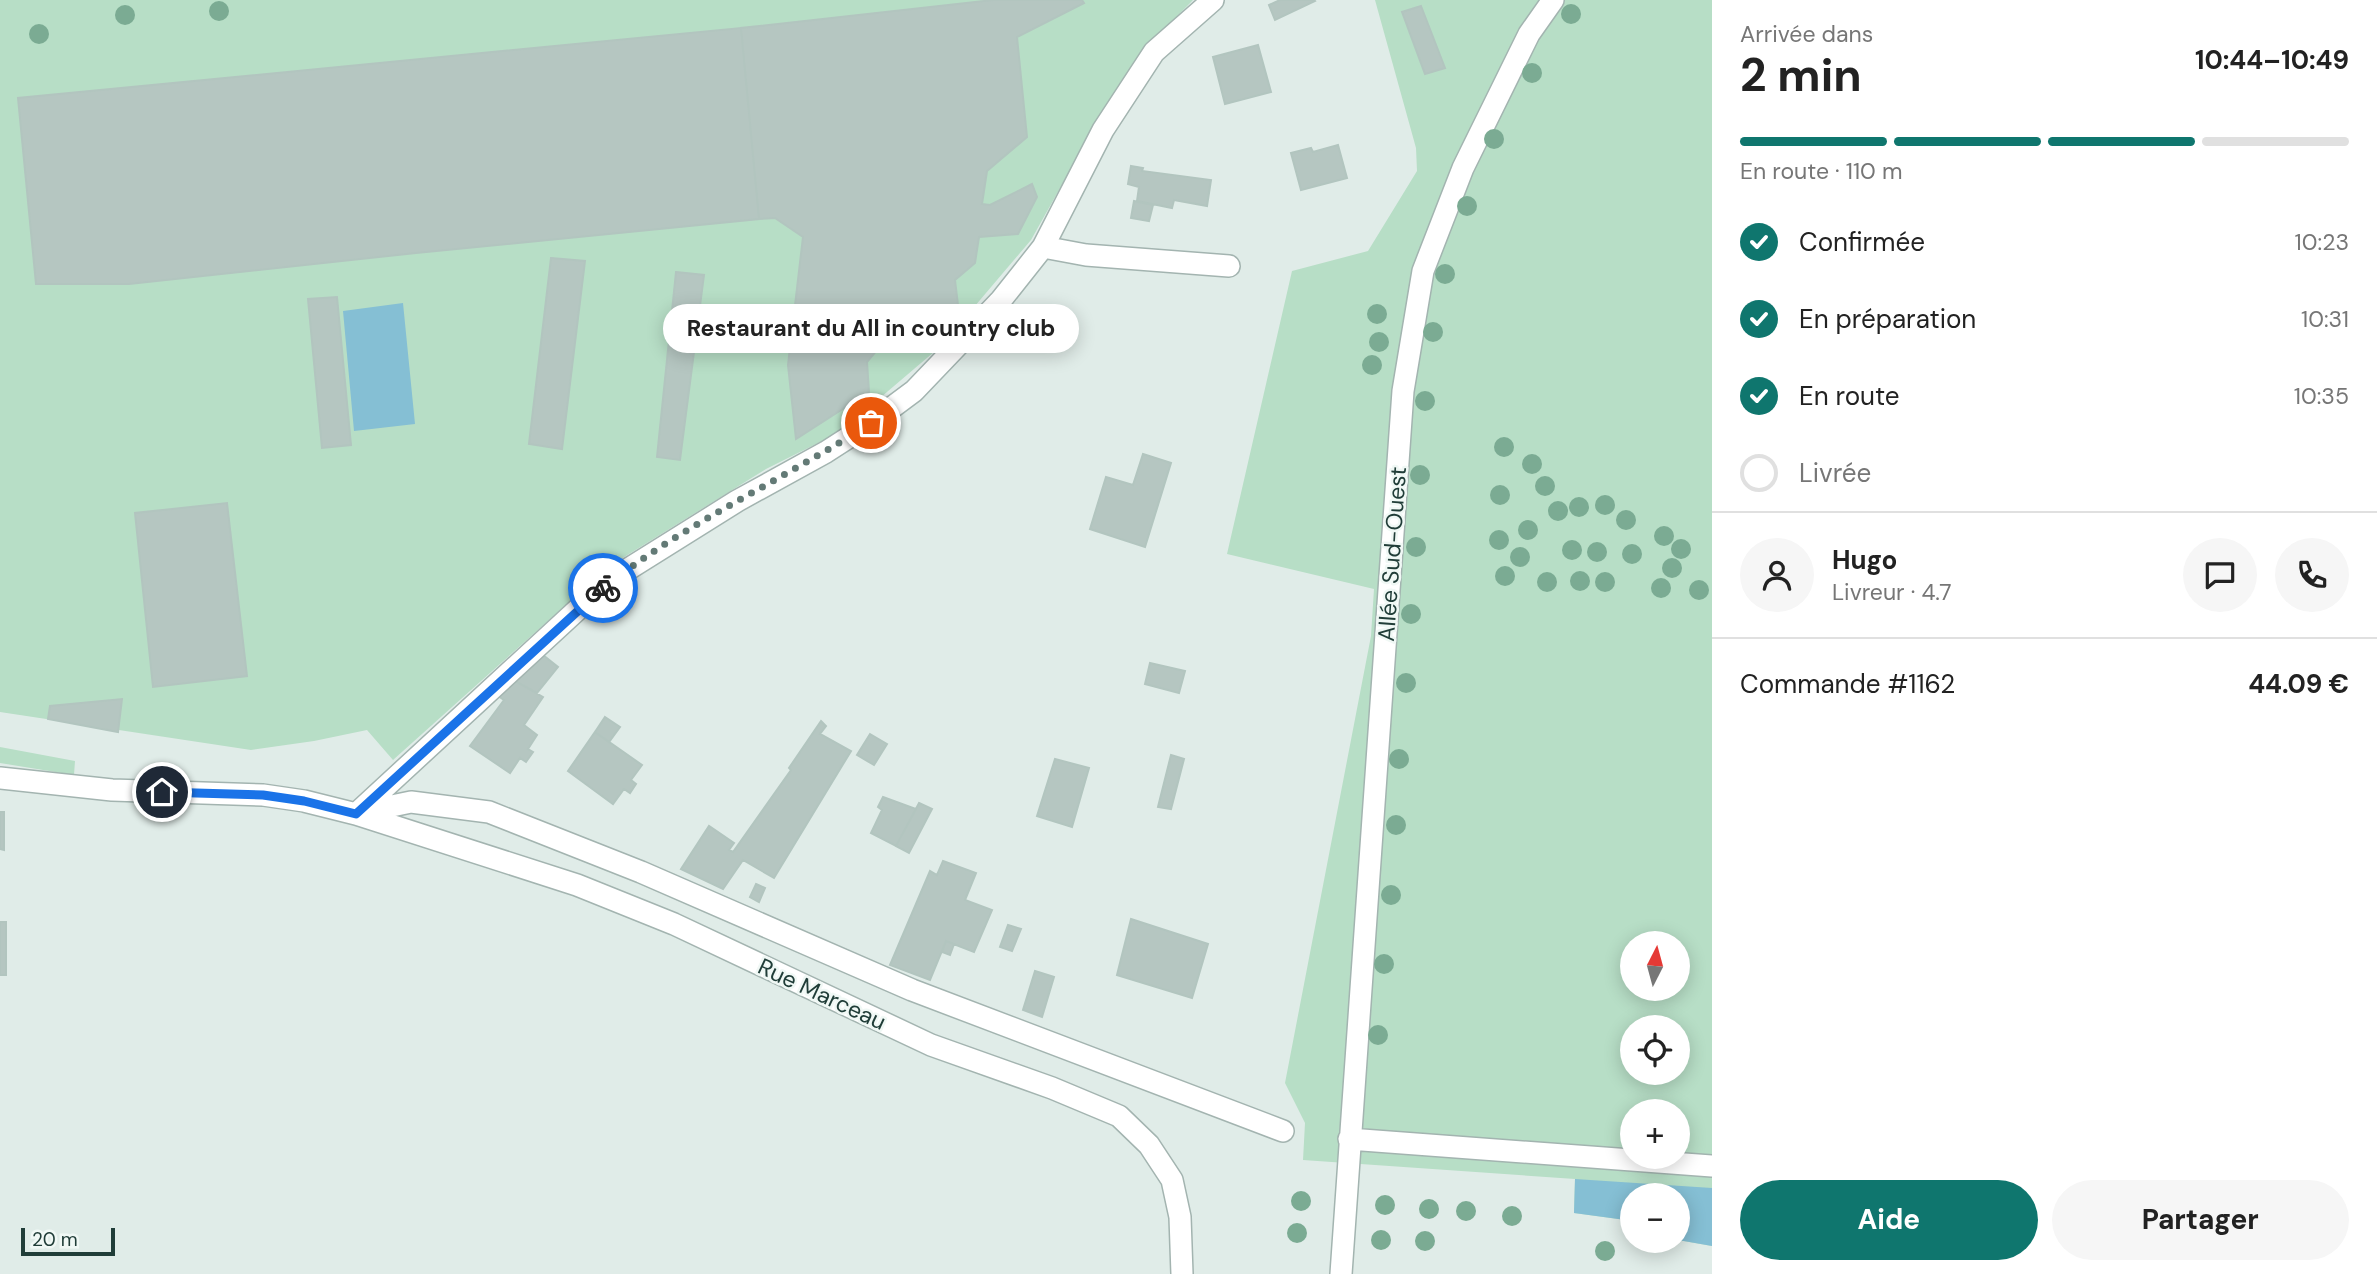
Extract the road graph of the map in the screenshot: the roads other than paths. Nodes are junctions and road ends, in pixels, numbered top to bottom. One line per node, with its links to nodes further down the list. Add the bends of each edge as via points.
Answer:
1 (1213, 0): 3 (street, via 1154,52 1103,131)
2 (1553, 0): 8 (street, Allée Sud-Ouest, via 1530,34 1463,168 1423,271 1403,391)
3 (1043, 247): 4 (street, via 1086,255); 6 (street, via 1001,300 914,391 826,452 622,573)
4 (1229, 266)
5 (0, 778): 6 (street, Rue Marceau, via 112,790 263,795)
6 (356, 814): 7 (street, Rue Marceau, via 411,802 489,812 641,872 912,990); 10 (street, Rue Marceau, via 577,885 932,1045 1119,1116 1149,1145 1172,1180 1180,1217)
7 (1283, 1131)
8 (1349, 1139): 9 (street); 11 (street, Allée Sud-Ouest)
9 (1712, 1166)
10 (1182, 1274)
11 (1342, 1274)

